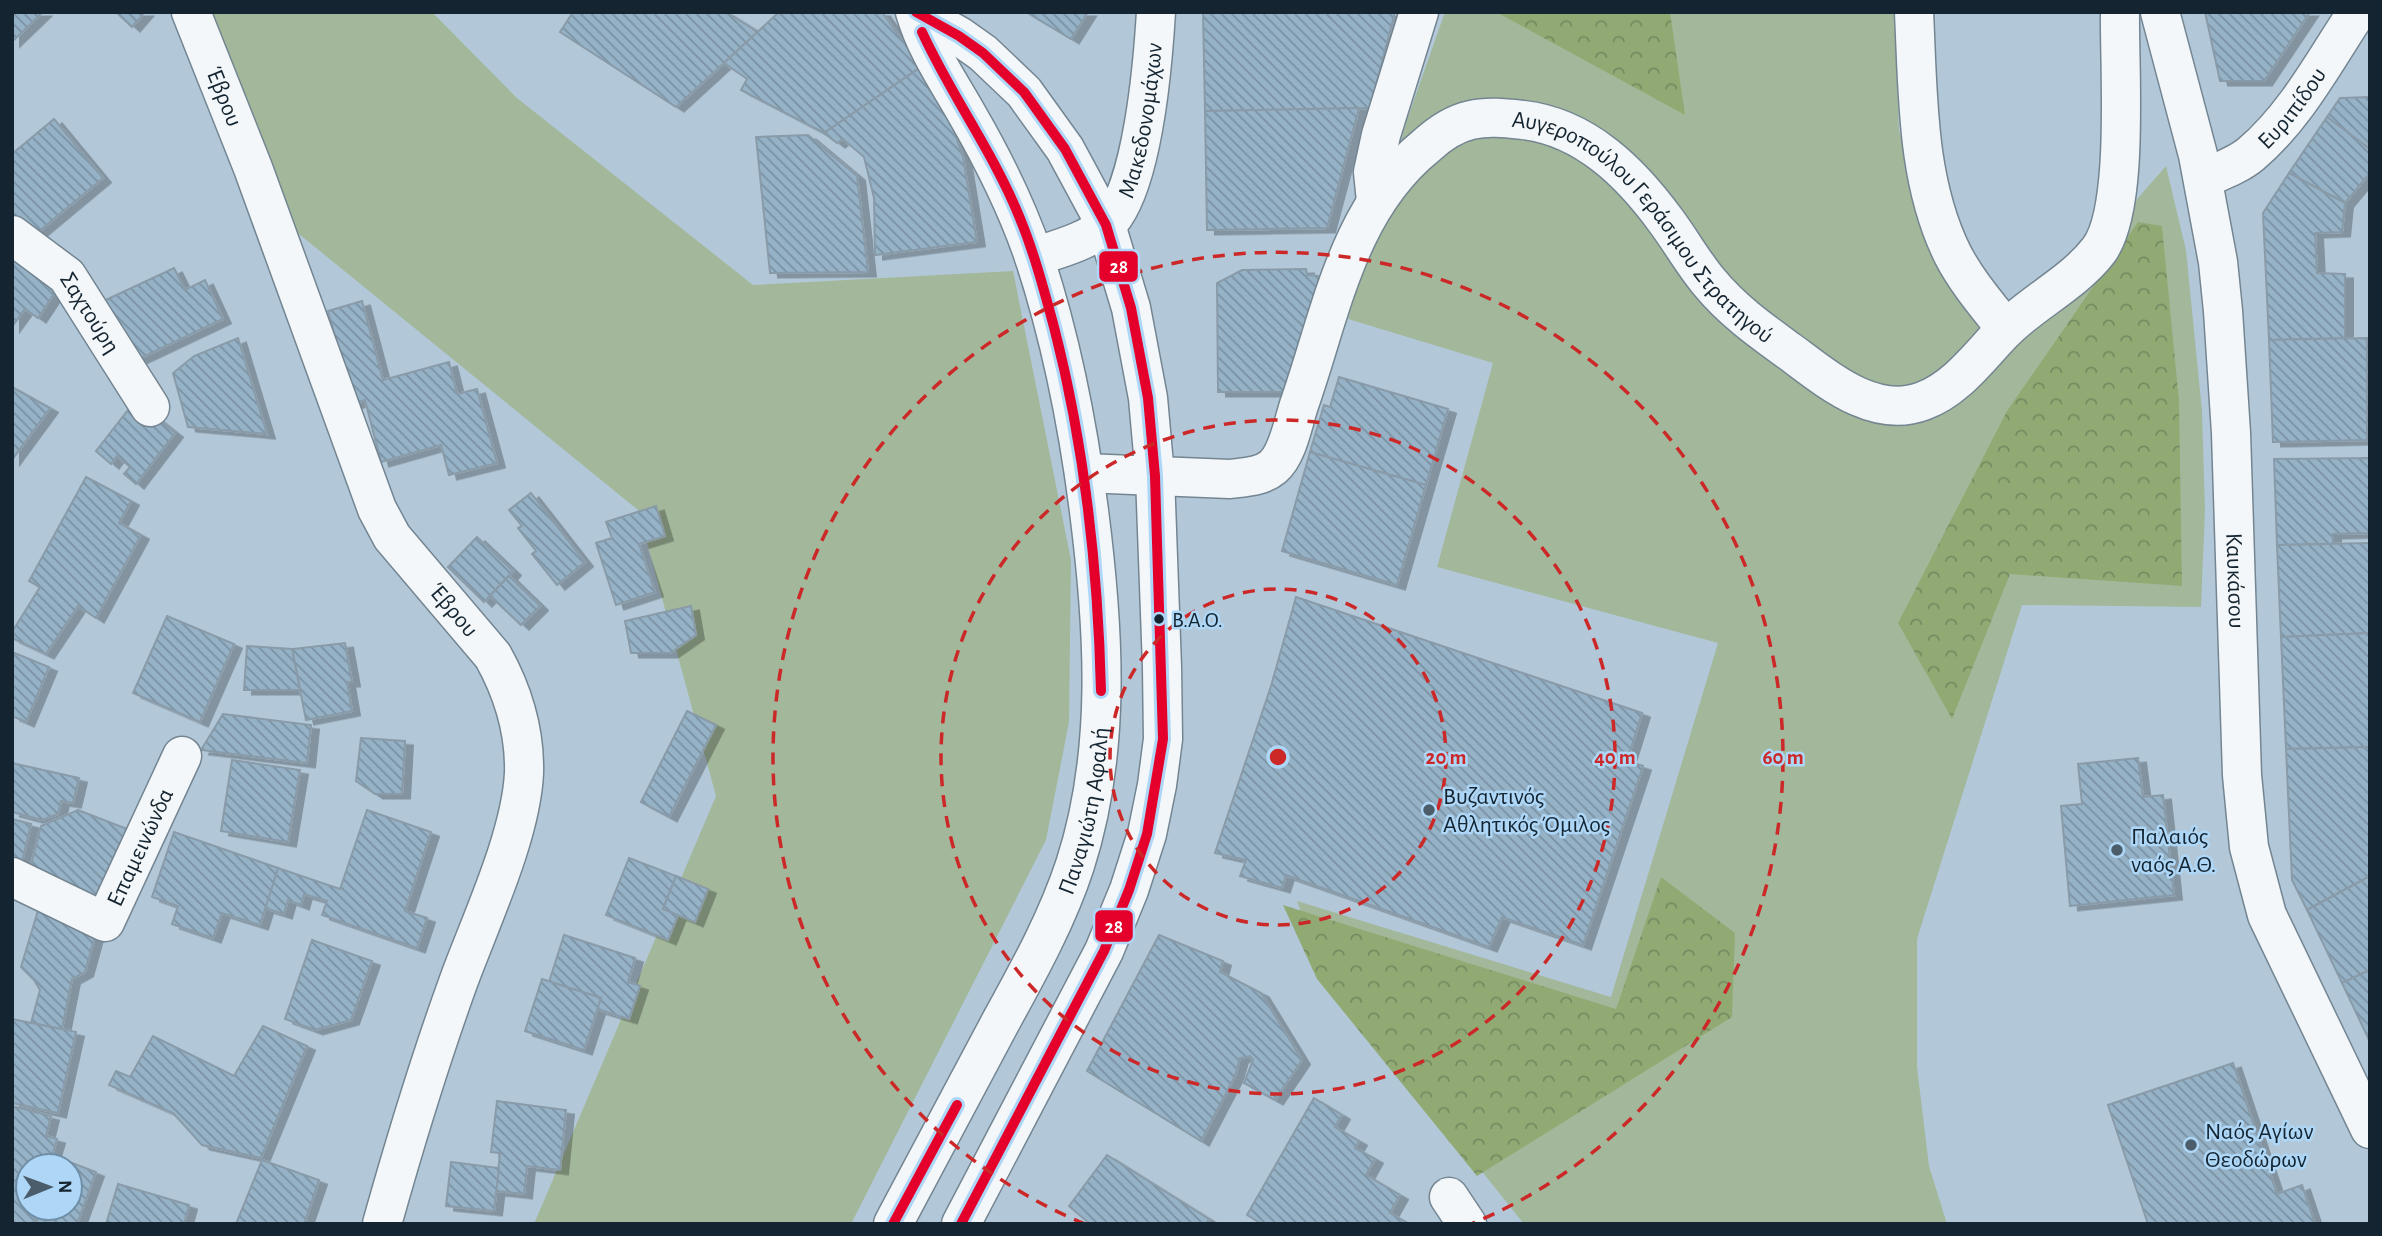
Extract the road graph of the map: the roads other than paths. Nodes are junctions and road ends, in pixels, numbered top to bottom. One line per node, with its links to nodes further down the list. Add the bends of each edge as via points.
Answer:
1 (191, 12): 21 (street, Έβρου, via 377,509 392,537 493,656 522,736 520,806 421,1093)
2 (915, 12): 11 (street, Παναγιώτη Αφαλή, via 983,53 1024,92 1066,149); 13 (street, Παναγιώτη Αφαλή, via 937,64 1012,200)
3 (1156, 12): 11 (street, Μακεδονομάχων, via 1141,139 1120,205)
4 (1419, 12): 10 (street, via 1381,135 1373,172)
5 (1914, 12): 14 (street, via 1923,153 1935,205 1954,256)
6 (2120, 12): 14 (street, Αυγεροπούλου Γεράσιμου Στρατηγού, via 2120,153 2114,208 2104,242 2071,278)
7 (2160, 12): 9 (street, Καυκάσου)
8 (2357, 12): 9 (street, Ευριπίδου, via 2270,136 2249,156)
9 (2203, 179): 20 (street, Καυκάσου, via 2218,262 2227,356 2242,775 2249,847 2271,925)
10 (1376, 201): 14 (street, Αυγεροπούλου Γεράσιμου Στρατηγού, via 1413,156 1452,127 1491,117 1538,122 1581,139 1618,164 1710,284 1735,309 1844,390 1886,405 1918,403 1951,384); 17 (street, Αυγεροπούλου Γεράσιμου Στρατηγού, via 1345,264 1278,462 1262,473 1241,478)
11 (1106, 225): 13 (street, Μακεδονομάχων, via 1073,244); 17 (street, Παναγιώτη Αφαλή, via 1143,366)
12 (12, 235): 15 (street, Σαχτούρη, via 67,276)
13 (1034, 257): 16 (street, Παναγιώτη Αφαλή, via 1061,355)
14 (2006, 329)
15 (150, 407)
16 (1084, 473): 17 (street, Αυγεροπούλου Γεράσιμου Στρατηγού); 22 (street, Παναγιώτη Αφαλή, via 1097,583 1101,704 1090,813 1074,868 1042,943)
17 (1155, 476): 23 (street, Παναγιώτη Αφαλή, via 1163,727 1147,834 1104,951)
18 (182, 756): 19 (street, Επαμεινώνδα, via 106,922)
19 (12, 877)
20 (2370, 1129)
21 (382, 1224)
22 (893, 1224)
23 (961, 1224)

